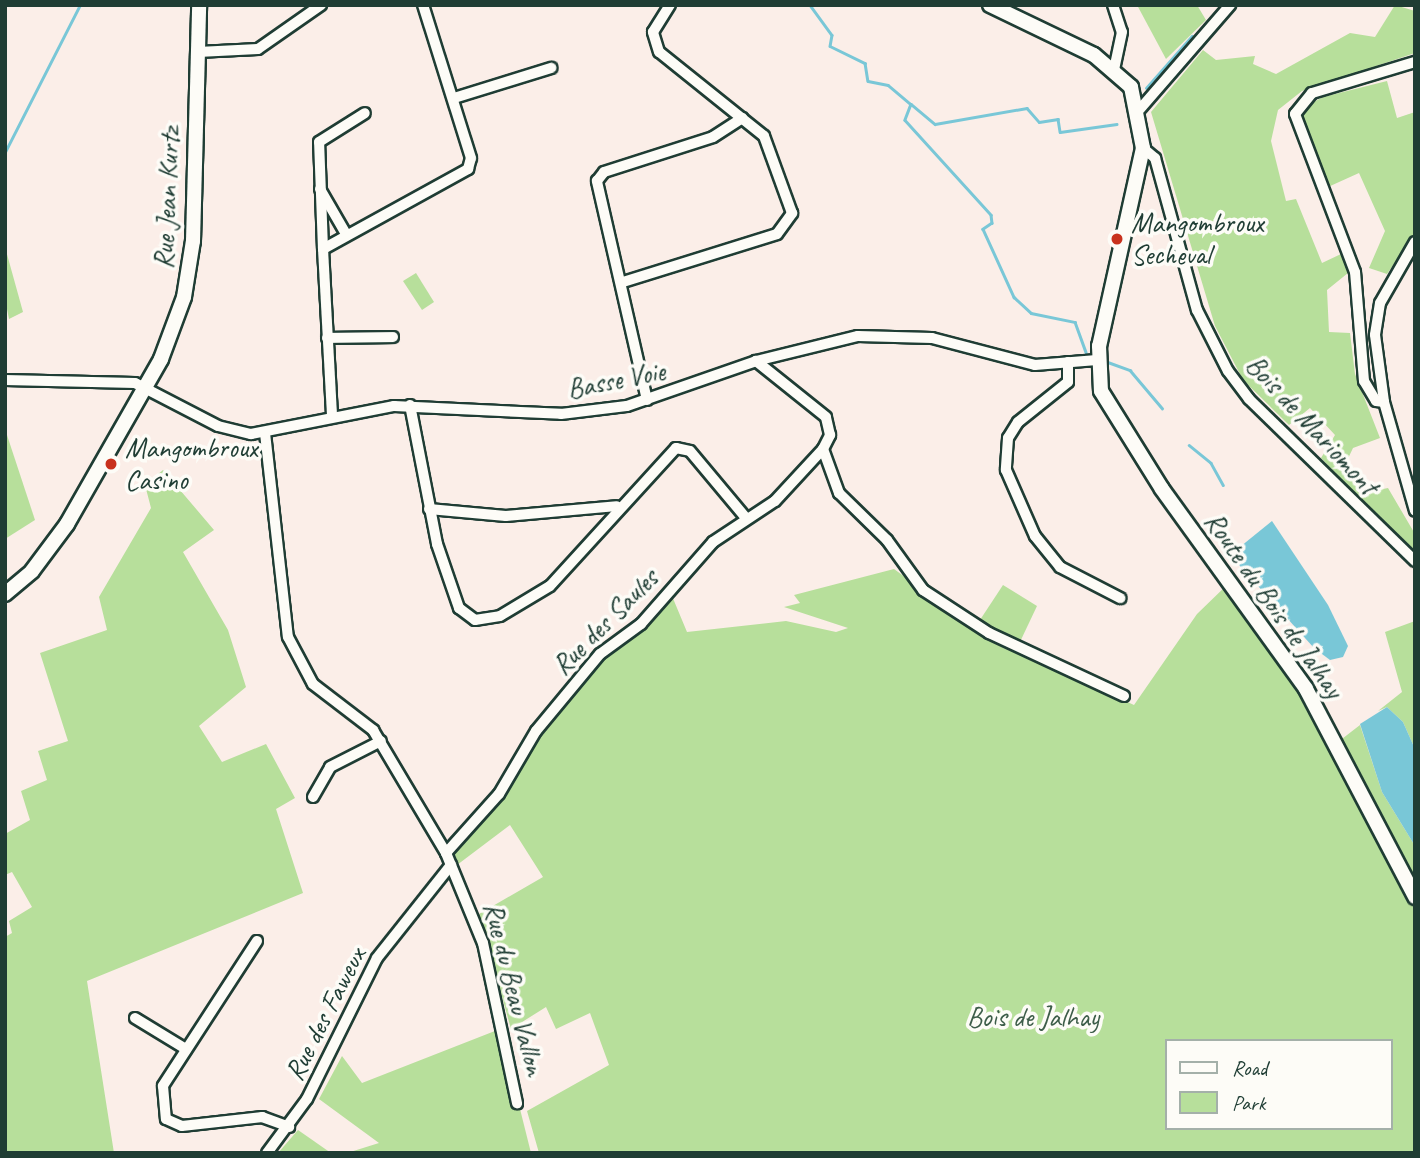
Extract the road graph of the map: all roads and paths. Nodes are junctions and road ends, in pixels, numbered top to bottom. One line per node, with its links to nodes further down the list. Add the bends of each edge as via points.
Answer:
1 (199, 5): 8 (main road, Rue Jean Kurtz)
2 (321, 5): 8 (street, via 258,48)
3 (423, 5): 12 (street)
4 (670, 5): 15 (street, via 653,32 659,52)
5 (990, 5): 11 (main road)
6 (1113, 5): 11 (street, via 1122,33)
7 (1230, 5): 13 (street)
8 (198, 52): 28 (main road, Rue Jean Kurtz, via 190,271 175,324)
9 (1415, 62): 30 (street, via 1312,93 1296,114 1355,272 1364,381 1376,401)
10 (551, 68): 12 (street)
11 (1114, 69): 13 (main road)
12 (454, 98): 18 (street, via 471,158 468,169)
13 (1140, 109): 16 (main road)
14 (365, 113): 17 (street, via 323,136 316,150)
15 (742, 118): 21 (street, via 713,137 604,172 597,181 595,194); 21 (street, via 764,136 775,158 792,214 786,228)
16 (1143, 148): 24 (main road); 39 (street, Bois de Mariomont, via 1155,158 1197,310 1228,371 1249,400)
17 (318, 186): 18 (street); 20 (street)
18 (346, 233): 20 (street)
19 (1415, 242): 30 (street, via 1380,303 1376,335)
20 (323, 249): 23 (street)
21 (624, 282): 29 (street)
22 (394, 337): 23 (street)
23 (327, 338): 32 (street)
24 (1098, 353): 26 (street, Basse Voie); 47 (main road, Route du Bois de Jalhay, via 1101,391 1118,425 1306,688)
25 (756, 361): 26 (street, Basse Voie, via 827,341 894,334 932,338 1006,362); 29 (street, Basse Voie); 34 (street, via 826,417 830,435)
26 (1068, 362): 41 (street, via 1068,382 1018,422 1008,438 1009,480 1035,536 1060,567)
27 (5, 380): 28 (street, via 58,376)
28 (146, 385): 33 (street, Basse Voie, via 218,426); 40 (main road, Rue Jean Kurtz, via 57,541)
29 (647, 400): 31 (street, Basse Voie, via 561,414)
30 (1384, 401): 37 (street)
31 (410, 405): 32 (street, Basse Voie); 36 (street)
32 (332, 415): 33 (street, Basse Voie)
33 (265, 433): 43 (street, Rue du Beau Vallon, via 288,638 313,684)
34 (823, 449): 38 (street, Rue des Saules, via 775,501); 42 (street, via 838,493 887,540 923,590 989,633)
35 (617, 506): 36 (street, via 506,516); 36 (street, via 550,586 489,620 459,608); 38 (street, via 671,450 683,448)
36 (429, 509)
37 (1415, 511)
38 (746, 518): 45 (street, Rue des Saules, via 713,542 641,624 584,672 536,731 499,794)
39 (1415, 561)
40 (5, 594)
41 (1120, 598)
42 (1124, 695)
43 (381, 741): 44 (street, via 330,767); 45 (street, Rue du Beau Vallon)
44 (313, 797)
45 (446, 853): 46 (street, Rue du Beau Vallon)
46 (451, 865): 51 (street, Rue du Beau Vallon, via 472,908 498,998); 52 (street, Rue des Faweux, via 377,958)
47 (1415, 897)
48 (257, 941): 50 (street)
49 (135, 1018): 50 (street)
50 (186, 1049): 52 (street, via 163,1086 172,1125 262,1117)
51 (517, 1103)
52 (289, 1127): 53 (street, Rue des Faweux)
53 (267, 1153)

